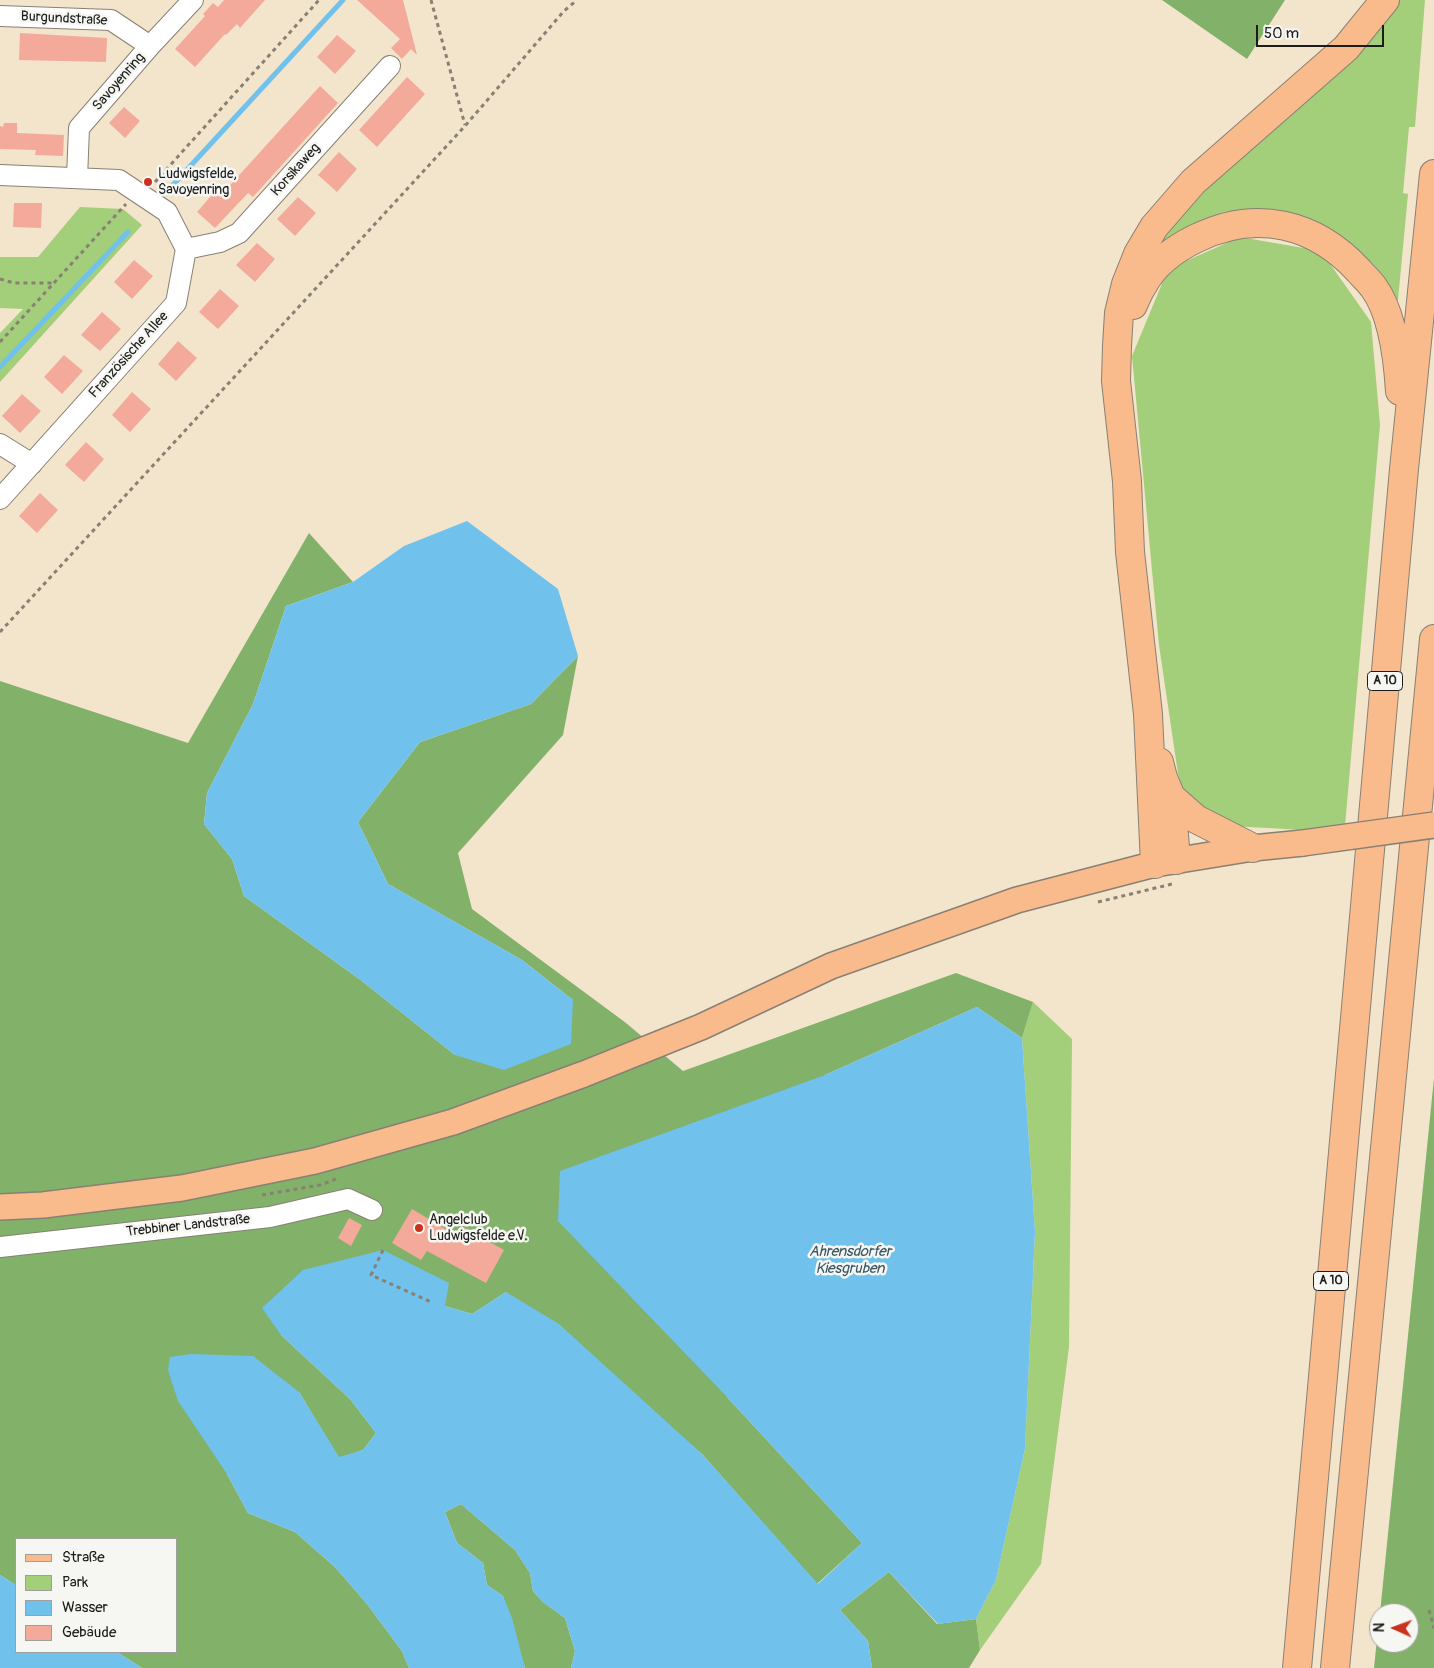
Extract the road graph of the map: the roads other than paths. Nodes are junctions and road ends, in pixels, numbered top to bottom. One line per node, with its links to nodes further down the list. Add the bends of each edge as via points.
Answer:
1 (193, 0): 4 (street, Savoyenring)
2 (1385, 0): 10 (highway, via 1346,48 1193,182 1154,227 1126,284 1119,313)
3 (0, 16): 4 (street, Burgundstraße, via 110,20)
4 (150, 46): 8 (street, Savoyenring, via 79,128)
5 (390, 66): 9 (street, Korsikaweg, via 239,233 220,242)
6 (1434, 174): 13 (highway, A 10)
7 (0, 175): 8 (street)
8 (77, 178): 9 (street, via 119,180 167,212)
9 (186, 249): 12 (street, Französische Allee, via 176,303)
10 (1117, 346): 13 (highway, via 1143,283 1162,260 1184,244 1212,230 1238,224 1267,222 1298,229 1328,243 1351,262 1375,289 1389,319 1398,361); 16 (highway, via 1116,381 1127,481 1130,552)
11 (0, 444): 12 (street)
12 (32, 464): 14 (street, Französische Allee)
13 (1404, 469): 24 (highway, A 10)
14 (0, 499)
15 (1434, 639): 25 (highway)
16 (1148, 714): 17 (highway, via 1163,778); 20 (highway)
17 (1172, 797): 19 (highway, via 1196,819); 20 (highway)
18 (1434, 825): 19 (main road, bridge)
19 (1253, 848): 20 (main road)
20 (1166, 862): 21 (main road, via 1017,900 831,966 701,1027 453,1122 315,1162 182,1188)
21 (0, 1207)
22 (372, 1210): 23 (street, Trebbiner Landstraße, via 348,1199 270,1217)
23 (0, 1247)
24 (1297, 1668)
25 (1335, 1668)

